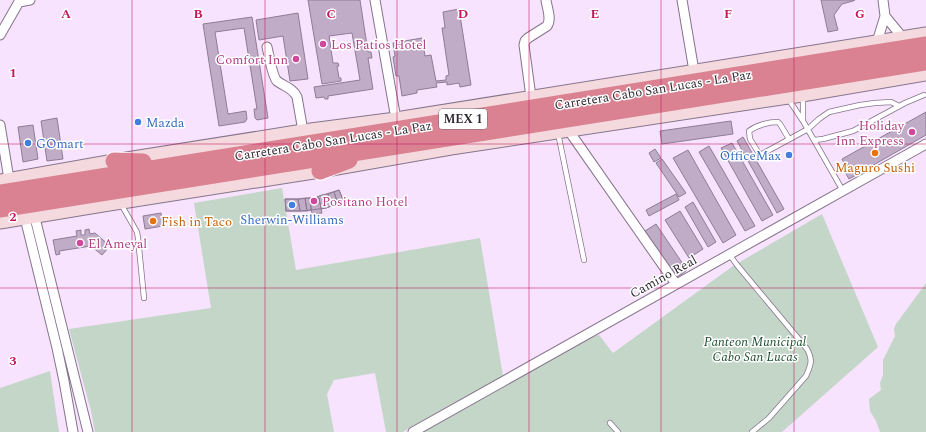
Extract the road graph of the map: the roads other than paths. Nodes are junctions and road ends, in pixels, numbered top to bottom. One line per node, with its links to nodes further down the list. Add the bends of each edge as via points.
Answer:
1 (30, 0): 6 (street)
2 (375, 0): 22 (street)
3 (546, 0): 19 (street, via 549,23 524,45)
4 (682, 0): 15 (street)
5 (882, 0): 7 (street)
6 (19, 1): 9 (street)
7 (885, 16): 10 (street); 11 (street)
8 (926, 34): 10 (main road)
9 (0, 35)
10 (903, 38): 11 (main road)
11 (877, 42): 15 (main road)
12 (926, 45): 34 (highway, Carretera Cabo San Lucas - La Paz / MEX 1)
13 (267, 47): 26 (street, via 276,80 295,93)
14 (926, 62): 32 (highway, Carretera Cabo San Lucas - La Paz / MEX 1)
15 (694, 71): 19 (main road)
16 (926, 74): 17 (main road)
17 (802, 95): 20 (main road); 23 (lane)
18 (924, 95): 21 (lane)
19 (531, 97): 22 (main road)
20 (787, 97): 23 (lane); 27 (main road)
21 (899, 106): 25 (lane, via 891,102 880,102 830,112); 29 (lane, via 853,131)
22 (396, 119): 26 (main road)
23 (803, 121): 25 (lane)
24 (0, 125): 36 (street)
25 (808, 129): 28 (lane); 29 (lane)
26 (303, 131): 33 (main road)
27 (563, 132): 31 (main road); 44 (lane); 45 (street)
28 (789, 139): 28 (lane, via 760,154 750,139 750,131 765,124 778,122)
29 (814, 140): 37 (lane)
30 (926, 144): 37 (street, Camino Real)
31 (466, 146): 32 (highway); 35 (main road)
32 (388, 147): 35 (highway); 39 (highway, Carretera Cabo San Lucas - La Paz / MEX 1)
33 (114, 161): 34 (highway); 36 (main road)
34 (191, 162): 36 (highway, Carretera Cabo San Lucas - La Paz / MEX 1)
35 (320, 171): 38 (main road)
36 (3, 184)
37 (843, 191): 43 (street, Camino Real)
38 (120, 202): 40 (main road); 46 (lane, via 137,232)
39 (0, 209)
40 (39, 215): 41 (main road); 47 (street, via 36,222)
41 (25, 218): 42 (main road); 47 (street)
42 (0, 222)
43 (729, 254): 45 (street, Camino Real); 53 (lane, via 807,350 811,361 806,376 769,418)
44 (584, 260)
45 (676, 284): 51 (street, Camino Real)
46 (144, 298)
47 (62, 347): 49 (street); 50 (street, via 64,381)
48 (610, 424): 52 (lane)
49 (88, 431): 50 (street)
50 (75, 432)
51 (412, 432)
52 (618, 432)
53 (752, 432)

